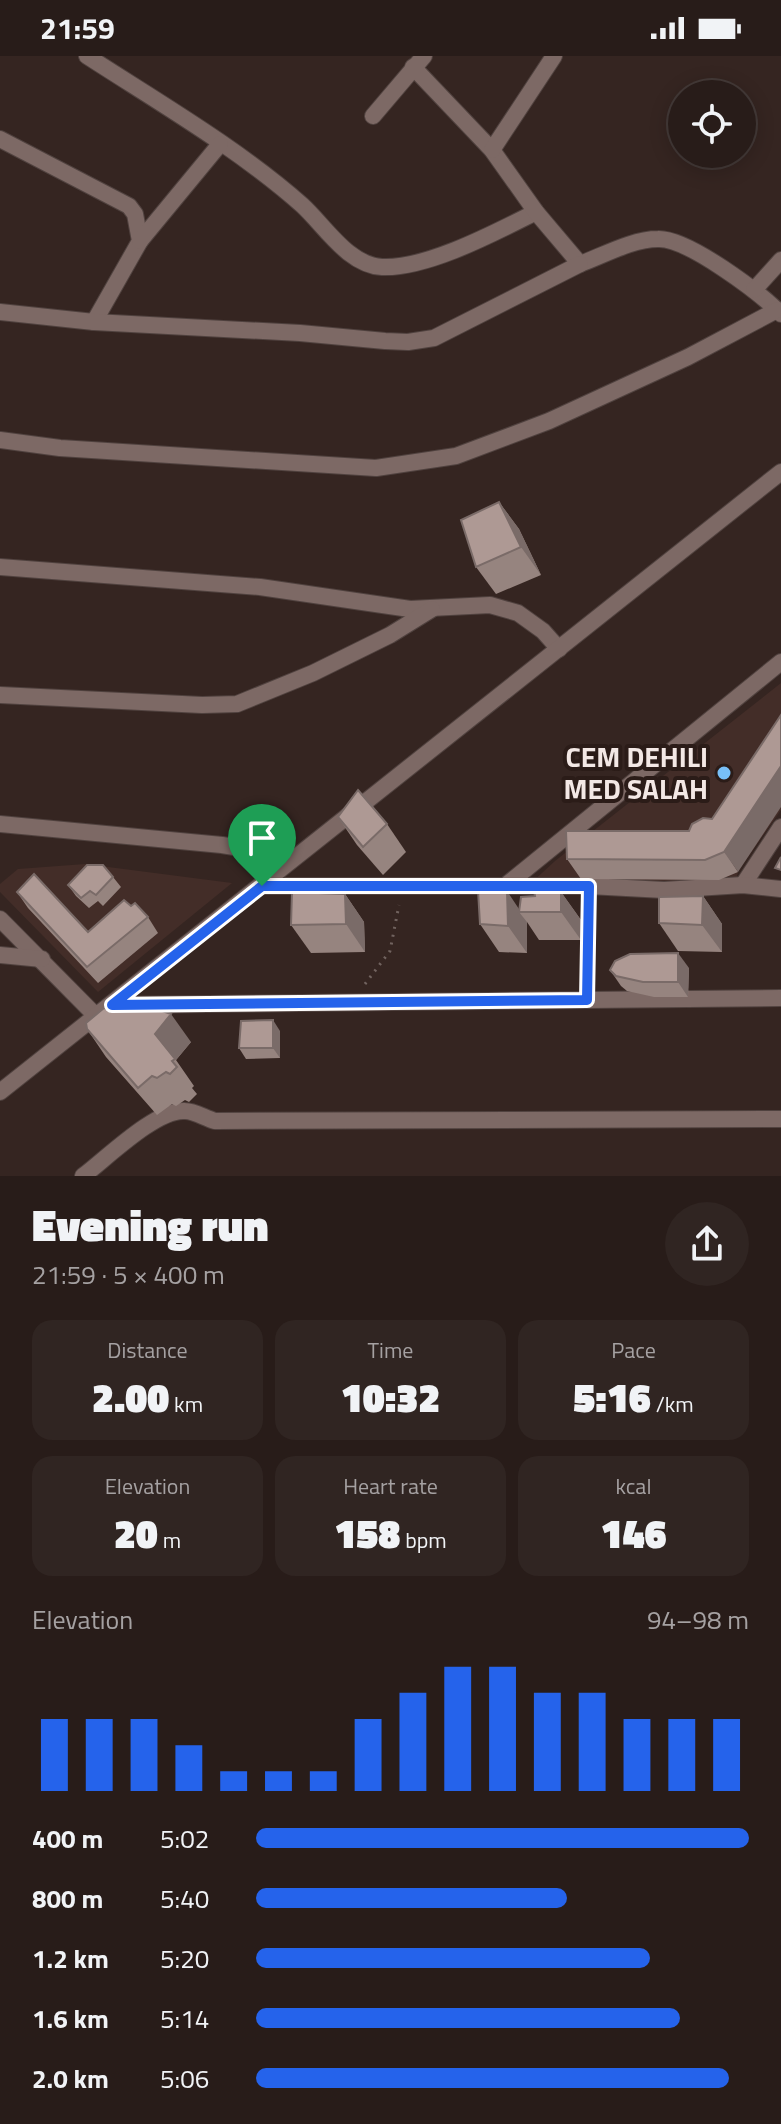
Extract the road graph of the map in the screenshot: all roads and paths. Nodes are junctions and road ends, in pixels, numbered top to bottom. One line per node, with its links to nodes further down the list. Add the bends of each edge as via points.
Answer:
1 (554, 56): 7 (street)
2 (89, 57): 6 (street)
3 (419, 62): 4 (street); 7 (street)
4 (373, 116)
5 (0, 139): 9 (street, via 129,206)
6 (220, 144): 8 (street, via 303,206 360,260 382,267 435,258); 9 (street)
7 (492, 150): 8 (street)
8 (536, 212): 11 (street)
9 (140, 241): 15 (street)
10 (781, 260): 12 (street)
11 (580, 264): 12 (street, via 659,238 695,252); 15 (street, via 434,338 408,342)
12 (754, 290): 14 (street)
13 (0, 312): 15 (street)
14 (779, 312): 16 (street, via 563,415 456,456 376,468)
15 (94, 322)
16 (0, 440)
17 (781, 472): 20 (street)
18 (0, 567): 19 (street, via 260,587 410,609)
19 (435, 607): 20 (street, via 490,605 518,613); 22 (street, via 313,673 237,704)
20 (559, 649): 25 (street)
21 (781, 662): 29 (street)
22 (0, 695)
23 (0, 824): 25 (street, via 222,845)
24 (781, 827): 26 (street)
25 (290, 861): 27 (street)
26 (743, 885): 30 (street, via 664,890); 31 (street)
27 (262, 886): 28 (street); 38 (street)
28 (403, 886): 29 (street); 37 (path, via 390,951)
29 (505, 886): 30 (street)
30 (589, 886): 36 (path)
31 (781, 889)
32 (0, 919): 34 (street)
33 (0, 955): 34 (street)
34 (42, 959): 39 (street)
35 (781, 998): 36 (street)
36 (587, 1000): 37 (street)
37 (350, 1002): 38 (street)
38 (112, 1005): 39 (street)
39 (96, 1016): 40 (street)
40 (4, 1085)
41 (781, 1119): 42 (street, via 215,1121 188,1110 175,1111 159,1117)
42 (83, 1176)

